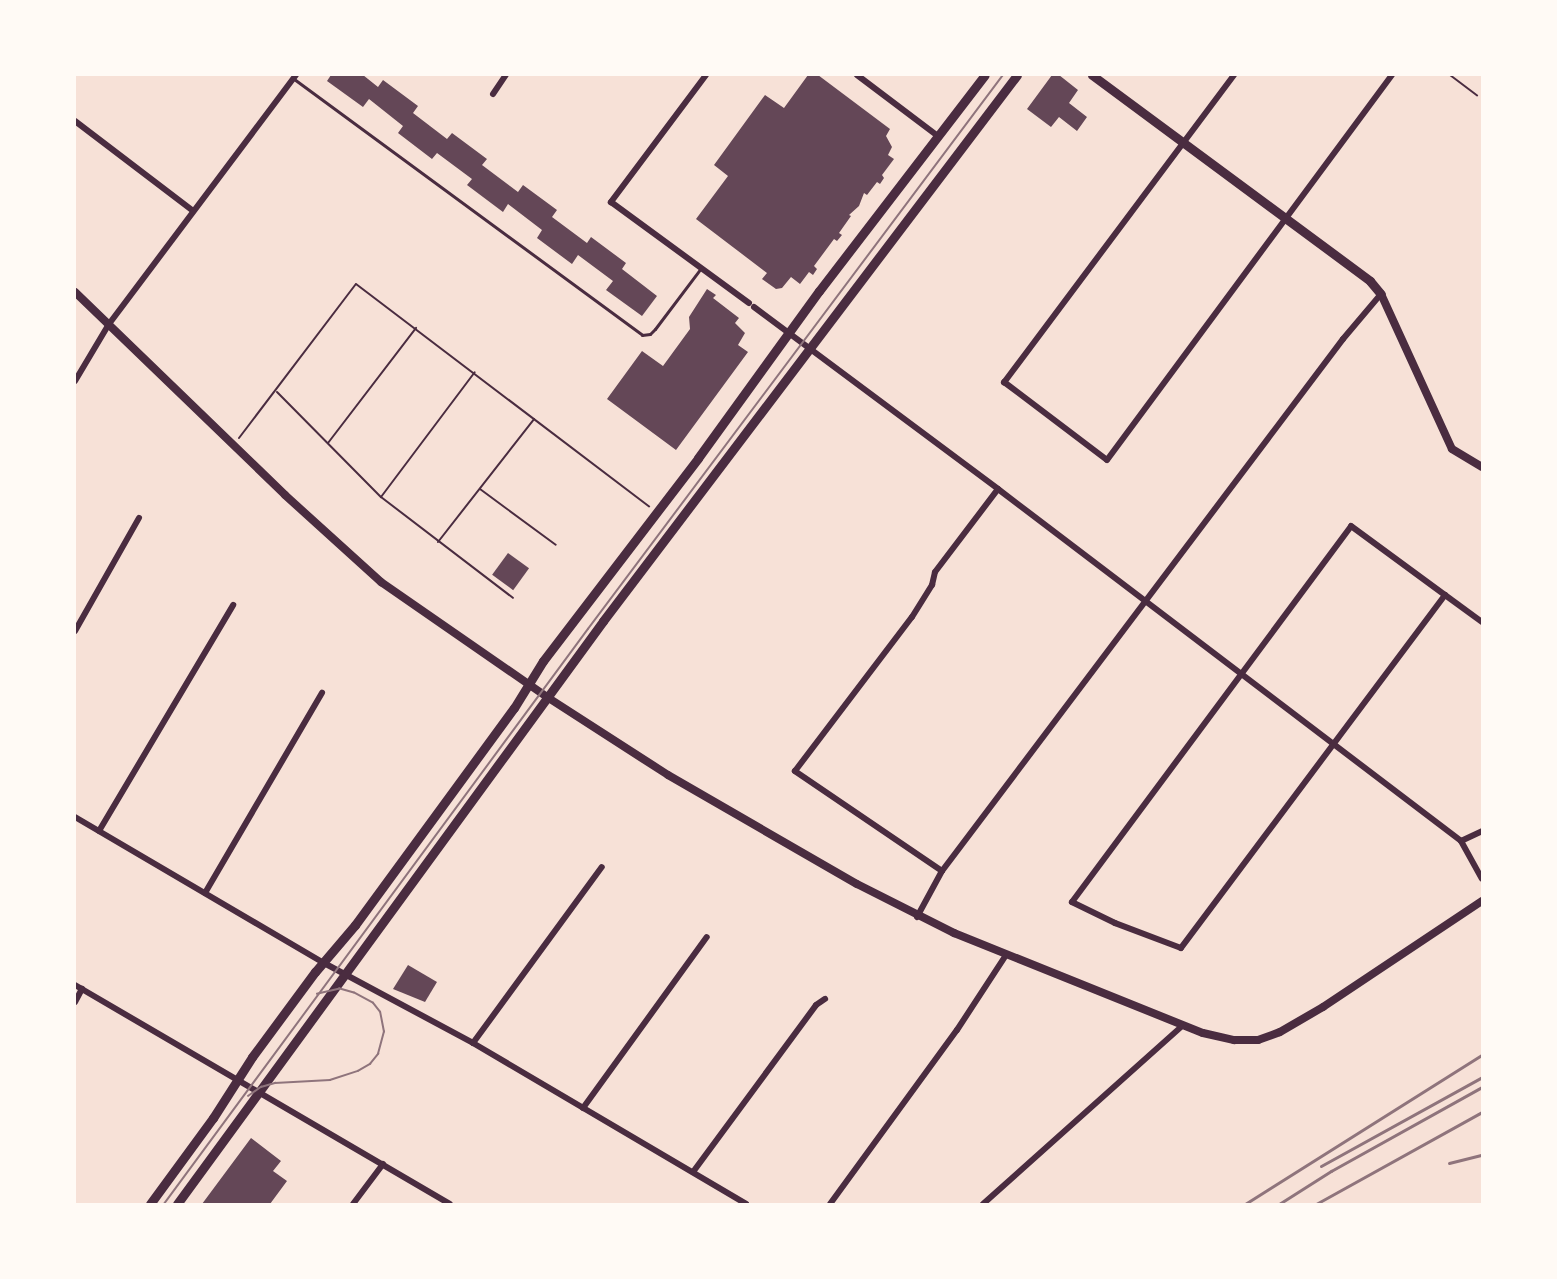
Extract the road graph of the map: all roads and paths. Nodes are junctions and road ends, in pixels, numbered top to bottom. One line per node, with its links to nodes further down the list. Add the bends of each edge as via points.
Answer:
1 (506, 75): 11 (street)
2 (706, 75): 18 (street, via 611,202)
3 (858, 75): 14 (street)
4 (985, 75): 14 (main road)
5 (1017, 75): 24 (main road, via 890,239)
6 (1092, 75): 15 (main road)
7 (1234, 75): 15 (street)
8 (1392, 75): 17 (street)
9 (1450, 75): 12 (path)
10 (295, 77): 16 (street); 18 (lane, via 642,335 655,329)
11 (493, 93)
12 (1477, 95)
13 (75, 121): 16 (street)
14 (938, 136): 23 (main road)
15 (1184, 143): 17 (main road); 17 (street, via 1004,382 1107,460)
16 (194, 211): 21 (street)
17 (1285, 218): 20 (main road, via 1370,281)
18 (701, 268): 23 (street)
19 (75, 292): 21 (street)
20 (1381, 294): 31 (street, via 1452,449); 41 (street, via 1342,339)
21 (109, 324): 26 (street); 30 (street)
22 (416, 328): 25 (path); 27 (path, via 356,284); 29 (path)
23 (789, 332): 24 (street); 35 (main road)
24 (812, 348): 33 (street); 48 (main road)
25 (475, 372): 28 (path); 34 (path)
26 (75, 381)
27 (277, 392): 29 (path); 30 (path)
28 (534, 419): 32 (path); 35 (path)
29 (328, 443): 34 (path)
30 (233, 445): 46 (street, via 381,582)
31 (1482, 467)
32 (480, 489): 37 (path); 38 (path)
33 (998, 489): 41 (street); 55 (street, via 935,572 932,585 912,618 795,771)
34 (381, 496): 37 (path)
35 (657, 512): 46 (main road)
36 (139, 518): 44 (street)
37 (438, 542): 40 (path)
38 (556, 545)
39 (1446, 595): 43 (street); 45 (street, via 1351,526); 49 (street)
40 (513, 598)
41 (1146, 603): 45 (street); 55 (street)
42 (233, 605): 51 (street)
43 (1482, 622)
44 (75, 631)
45 (1242, 673): 49 (street); 49 (street, via 1072,902 1181,948)
46 (528, 683): 48 (street); 62 (main road, via 514,708)
47 (322, 693): 57 (street)
48 (547, 697): 59 (street, via 668,775); 63 (main road)
49 (1335, 744): 53 (street)
50 (75, 817): 51 (street)
51 (99, 831): 57 (street)
52 (1482, 831): 53 (street)
53 (1461, 841): 56 (street)
54 (602, 867): 69 (street)
55 (942, 871): 59 (street)
56 (1482, 879)
57 (205, 893): 62 (street)
58 (1482, 901): 68 (street, via 1280,1032 1258,1040 1234,1040)
59 (917, 916): 61 (street)
60 (708, 937): 72 (street)
61 (1006, 955): 68 (street); 80 (street, via 957,1030)
62 (324, 963): 63 (street); 70 (main road)
63 (344, 974): 69 (street); 71 (main road)
64 (75, 985): 65 (street)
65 (82, 989): 67 (street); 70 (street)
66 (825, 999): 74 (street, via 816,1005)
67 (75, 1002)
68 (1182, 1025): 81 (street)
69 (473, 1043): 72 (street)
70 (236, 1079): 71 (street); 75 (main road, via 213,1118)
71 (260, 1093): 73 (street); 76 (main road)
72 (583, 1108): 74 (street)
73 (382, 1164): 77 (street); 78 (street)
74 (693, 1172): 79 (street)
75 (150, 1204)
76 (177, 1204)
77 (353, 1204)
78 (450, 1204)
79 (746, 1204)
80 (830, 1204)
81 (982, 1204)

